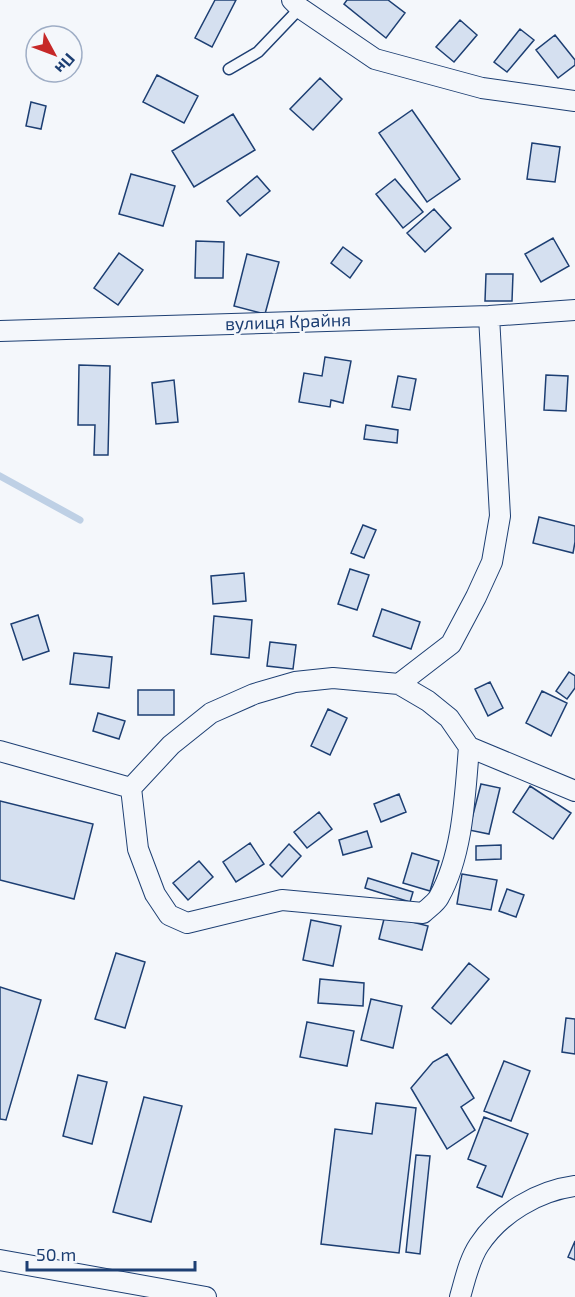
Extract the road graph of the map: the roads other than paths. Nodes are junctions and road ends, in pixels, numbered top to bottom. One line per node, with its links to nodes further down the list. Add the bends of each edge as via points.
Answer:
1 (296, 4): 2 (lane, via 258,52); 3 (street, via 375,59 482,88)
2 (229, 69)
3 (575, 101)
4 (575, 310): 5 (street, вулиця Крайня)
5 (489, 316): 6 (street, вулиця Крайня); 7 (street, via 500,516 492,562 451,644)
6 (0, 331)
7 (399, 684): 8 (street, via 449,718); 10 (street, via 333,678 295,682 254,694 211,713 171,745)
8 (469, 747): 10 (street, via 456,853 439,899 423,913 282,900 187,923 169,915 155,894 138,849); 11 (street)
9 (0, 751): 10 (street)
10 (132, 788)
11 (575, 791)
12 (575, 1186): 15 (street, via 535,1197 499,1222 478,1245)
13 (0, 1260): 14 (street)
14 (206, 1297)
15 (460, 1297)

